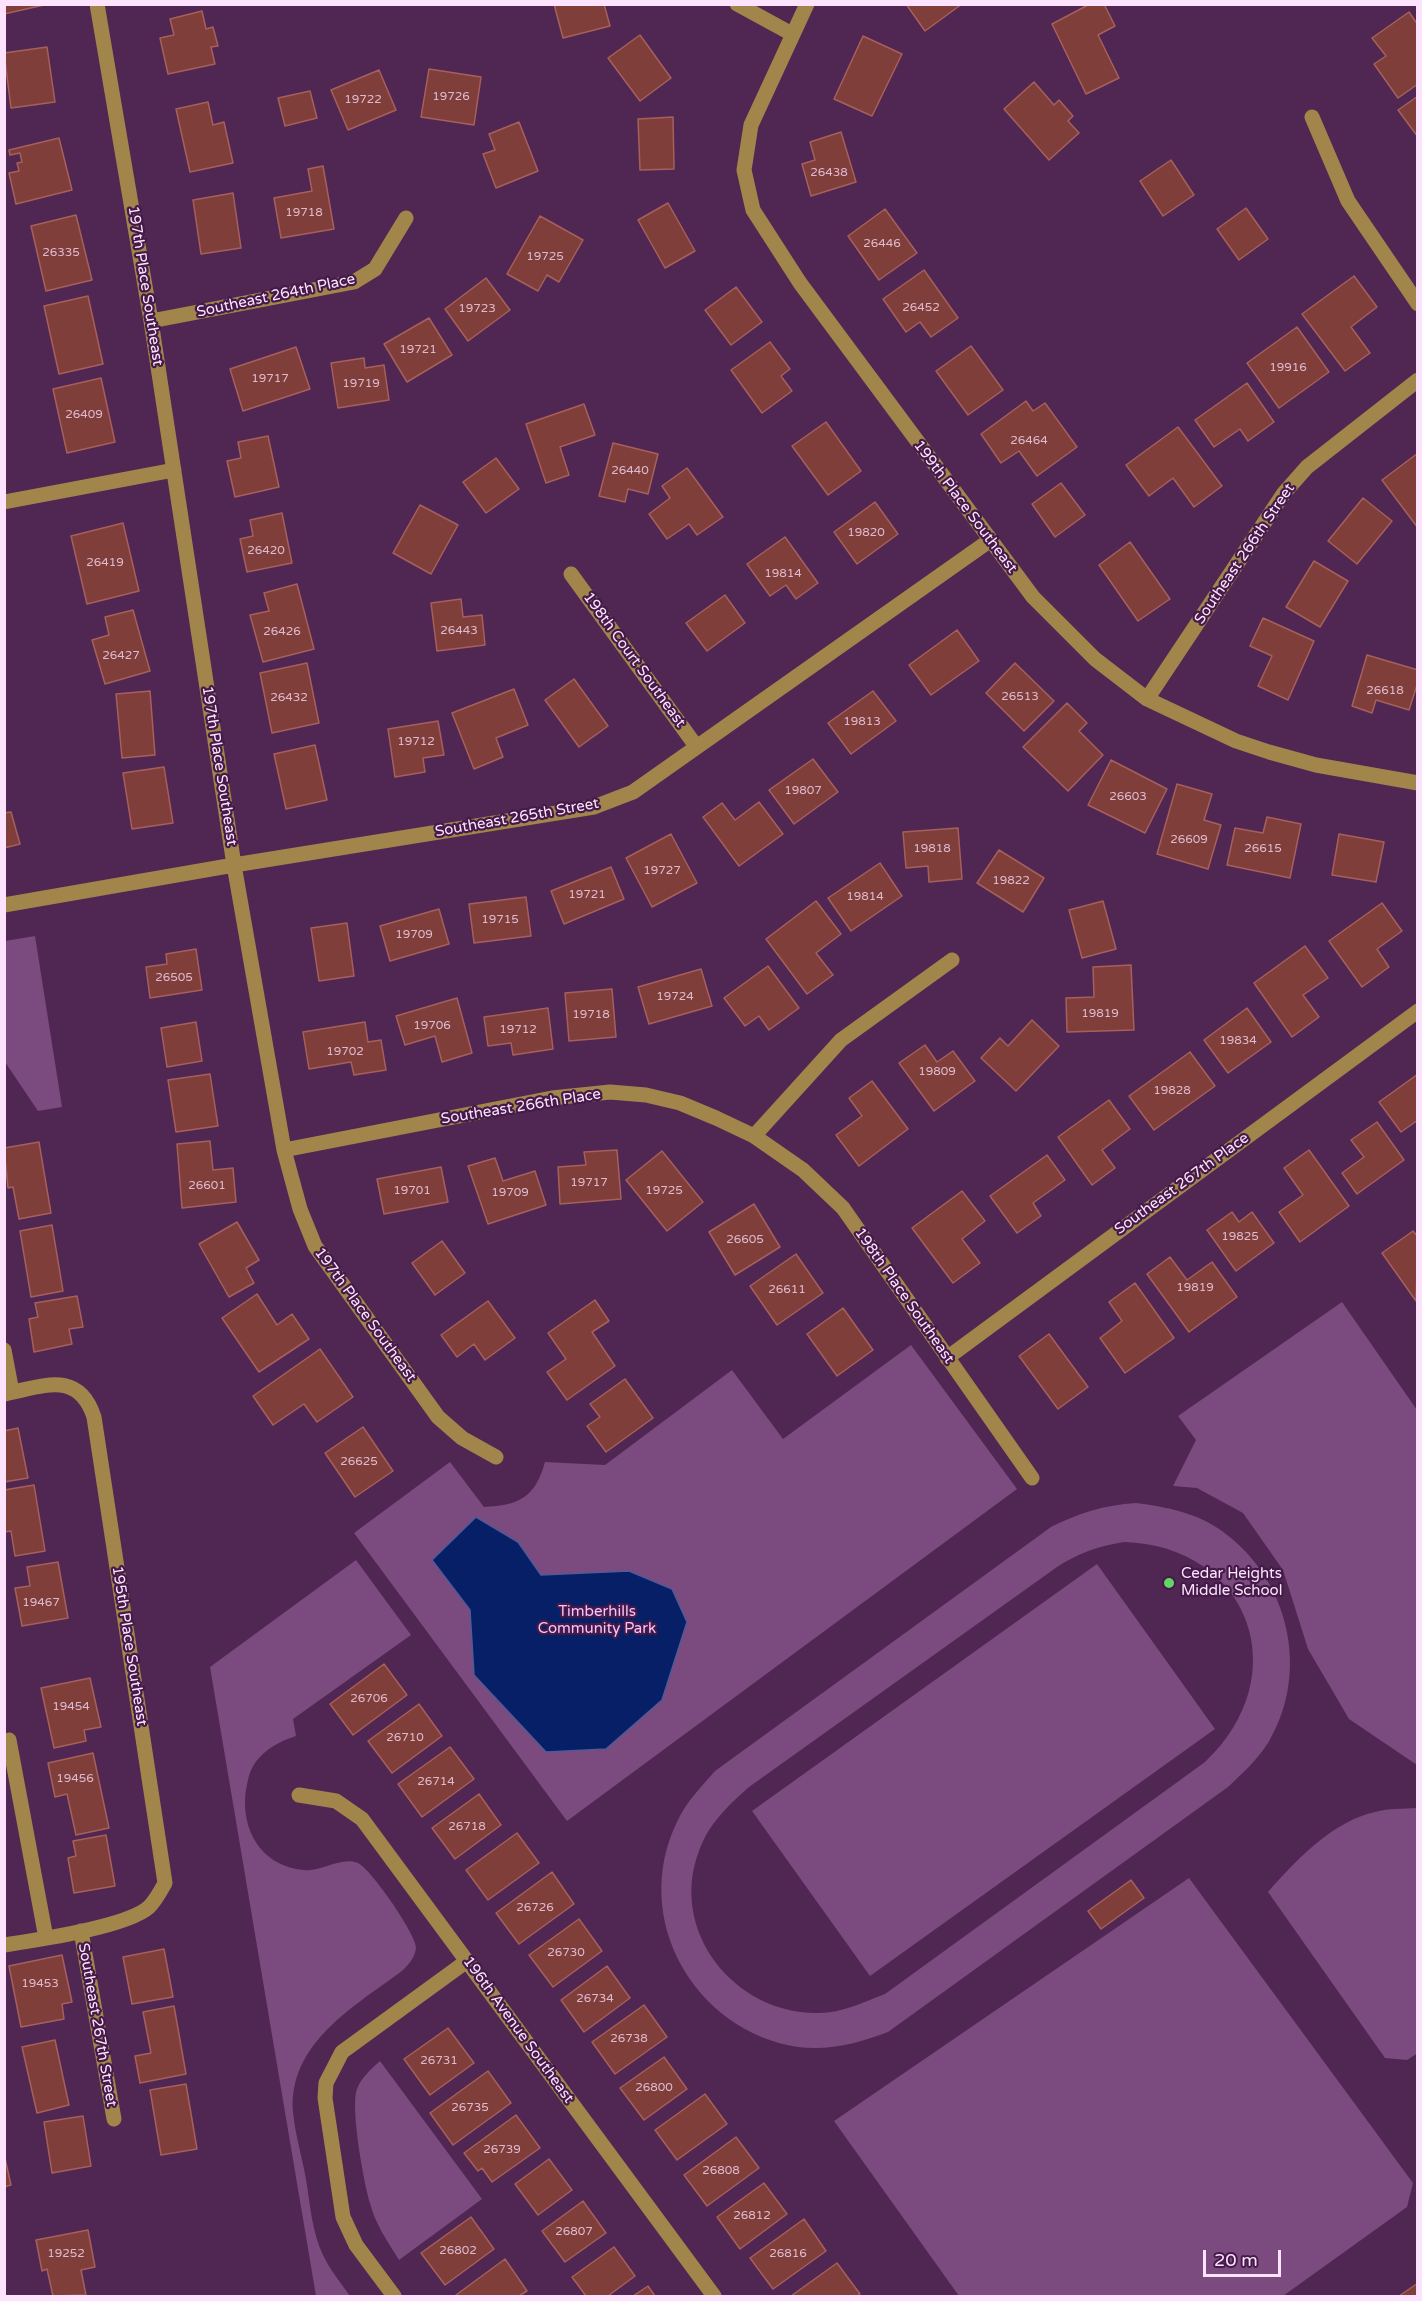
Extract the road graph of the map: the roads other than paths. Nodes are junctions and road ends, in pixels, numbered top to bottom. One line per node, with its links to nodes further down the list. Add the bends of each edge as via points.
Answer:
1 (97, 4): 8 (street, 197th Place Southeast)
2 (737, 4): 4 (street)
3 (807, 4): 4 (street, 199th Place Southeast)
4 (792, 34): 12 (street, 199th Place Southeast, via 751,125 744,170 753,210 800,283)
5 (1312, 117): 7 (street, via 1348,201)
6 (406, 218): 8 (street, Southeast 264th Place, via 375,269 354,282)
7 (1418, 304)
8 (151, 321): 10 (street, 197th Place Southeast)
9 (1418, 380): 14 (street, Southeast 266th Street, via 1314,461 1292,484)
10 (174, 470): 11 (street); 17 (street, 197th Place Southeast)
11 (4, 502)
12 (989, 541): 14 (street, 199th Place Southeast, via 1061,627); 15 (street, Southeast 265th Street)
13 (571, 574): 15 (street, 198th Court Southeast)
14 (1147, 699): 16 (street, 199th Place Southeast, via 1236,741 1269,752 1316,765)
15 (696, 746): 17 (street, Southeast 265th Street, via 633,792 594,807)
16 (1418, 783)
17 (234, 865): 18 (street, Southeast 265th Street); 22 (street, 197th Place Southeast)
18 (4, 905)
19 (952, 960): 21 (street, via 842,1040)
20 (1418, 1011): 24 (street, Southeast 267th Place)
21 (754, 1136): 22 (street, Southeast 266th Place, via 680,1103 610,1092 552,1098); 24 (street, 198th Place Southeast, via 802,1170 843,1208)
22 (284, 1150): 26 (street, 197th Place Southeast, via 315,1246 438,1417 462,1438)
23 (4, 1350): 25 (street)
24 (947, 1358): 27 (street, 198th Place Southeast)
25 (8, 1393): 30 (street, 195th Place Southeast, via 63,1384 90,1405 94,1417 165,1870 165,1883)
26 (496, 1457)
27 (1032, 1478)
28 (9, 1740): 32 (street)
29 (299, 1795): 34 (street, 196th Avenue Southeast, via 336,1801 362,1820)
30 (158, 1897): 31 (street, Southeast 267th Street, via 135,1916)
31 (81, 1931): 32 (street, Southeast 267th Street); 35 (street, Southeast 267th Street)
32 (46, 1938): 33 (street, Southeast 267th Street)
33 (4, 1945)
34 (467, 1961): 36 (street, via 342,2052 326,2083 343,2217 356,2245); 37 (street, 196th Avenue Southeast)
35 (114, 2119)
36 (393, 2296)
37 (714, 2296)

